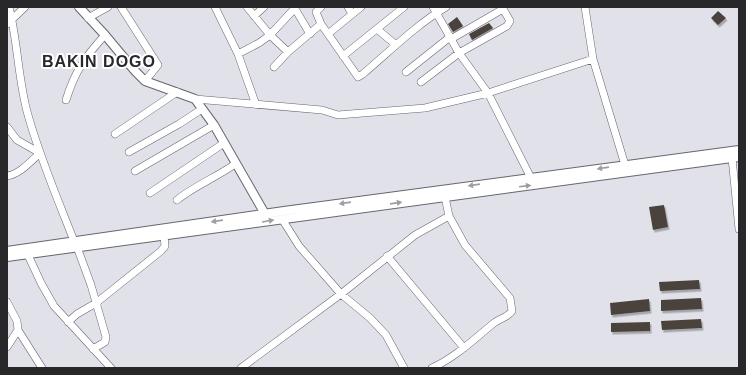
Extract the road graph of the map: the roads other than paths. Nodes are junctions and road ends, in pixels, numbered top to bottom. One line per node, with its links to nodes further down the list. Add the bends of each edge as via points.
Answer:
1 (9, 7): 21 (street)
2 (25, 7): 21 (street)
3 (79, 7): 20 (street)
4 (108, 7): 20 (street)
5 (121, 7): 37 (street, via 158,65)
6 (216, 7): 32 (street)
7 (247, 7): 19 (street)
8 (264, 7): 19 (street)
9 (321, 7): 22 (street, via 316,12)
10 (348, 7): 18 (street)
11 (361, 7): 18 (street)
12 (404, 7): 23 (street)
13 (446, 7): 17 (street)
14 (585, 7): 34 (street)
15 (294, 8): 24 (street); 26 (street)
16 (502, 8): 28 (street); 31 (street, via 510,21 507,26)
17 (435, 10): 28 (street); 29 (street)
18 (352, 14): 25 (street)
19 (254, 16): 26 (street)
20 (88, 18): 27 (street)
21 (9, 22): 51 (street, via 26,107)
22 (321, 24): 24 (street); 25 (street)
23 (377, 29): 29 (street); 33 (street)
24 (310, 34): 30 (street)
25 (328, 34): 33 (street)
26 (270, 35): 30 (street); 32 (street)
27 (105, 36): 37 (street); 42 (street, via 81,64)
28 (450, 38): 31 (street); 36 (street)
29 (396, 45): 33 (street, via 360,77 356,76)
30 (288, 52): 35 (street)
31 (459, 53): 38 (street); 40 (street)
32 (238, 54): 43 (street)
33 (343, 56)
34 (593, 59): 40 (street); 55 (street)
35 (274, 67)
36 (406, 72)
37 (145, 81): 39 (street)
38 (421, 82)
39 (177, 92): 41 (street); 47 (street)
40 (488, 93): 43 (street, via 425,108 338,115 322,110); 58 (street)
41 (195, 99): 43 (street); 44 (street)
42 (66, 100)
43 (256, 105)
44 (202, 109): 45 (street); 50 (street)
45 (214, 125): 48 (street); 56 (street)
46 (7, 127): 51 (street, via 17,140)
47 (115, 134)
48 (224, 143): 53 (street); 59 (street)
49 (739, 150): 54 (street)
50 (129, 152)
51 (40, 153): 57 (street, via 22,170); 68 (street)
52 (735, 157): 54 (street); 65 (street)
53 (236, 164): 61 (street); 62 (street)
54 (662, 164): 55 (street); 60 (street, one-way to 54)
55 (625, 165): 58 (street, one-way to 58)
56 (135, 171)
57 (7, 176)
58 (531, 178): 62 (street, one-way to 62)
59 (150, 193)
60 (446, 197): 63 (street); 64 (street, one-way to 60)
61 (177, 200)
62 (265, 214): 67 (street, one-way to 67)
63 (449, 216): 71 (street, via 415,235); 79 (street, via 465,245 510,298 512,307 509,315 495,322)
64 (282, 219): 66 (street, one-way to 64); 73 (street, via 299,246)
65 (739, 229)
66 (164, 236): 67 (street); 75 (street, via 165,246 161,251)
67 (100, 241): 68 (street)
68 (76, 244): 69 (street); 70 (street); 75 (street)
69 (7, 251)
70 (28, 255): 72 (street); 76 (street, via 54,306)
71 (387, 256): 73 (street); 79 (street)
72 (7, 257)
73 (341, 294): 83 (street); 84 (street, via 386,334)
74 (7, 302): 77 (street)
75 (96, 303): 76 (street); 80 (street, via 106,340)
76 (68, 322): 80 (street)
77 (18, 330): 78 (street); 81 (street)
78 (7, 346)
79 (464, 348): 85 (street)
80 (93, 349): 82 (street)
81 (42, 368)
82 (111, 368)
83 (241, 368)
84 (404, 368)
85 (432, 368)

